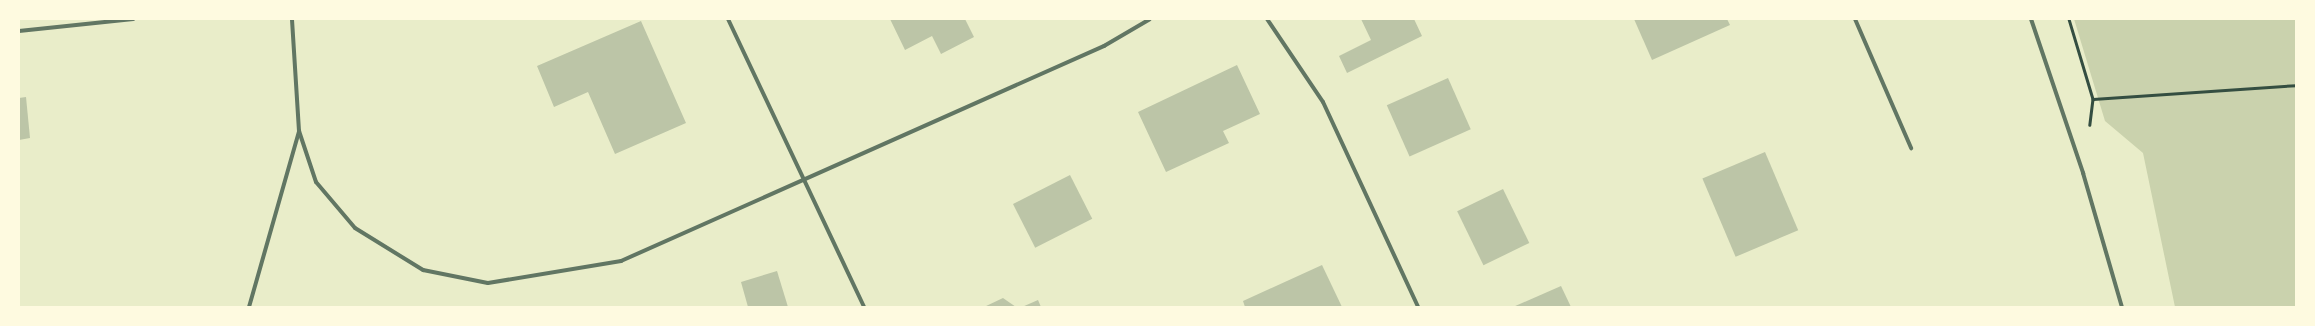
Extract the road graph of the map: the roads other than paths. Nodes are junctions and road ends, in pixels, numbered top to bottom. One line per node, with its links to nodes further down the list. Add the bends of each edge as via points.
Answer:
1 (133, 19): 8 (street)
2 (292, 19): 9 (street)
3 (728, 19): 11 (street)
4 (1150, 19): 11 (street, via 1104,46)
5 (1267, 19): 14 (street, via 1323,102)
6 (1855, 19): 10 (street)
7 (2031, 19): 15 (street, via 2083,173)
8 (19, 31)
9 (299, 131): 11 (street, via 316,182 355,228 423,270 488,283 621,261); 12 (street)
10 (1911, 148)
11 (804, 179): 13 (street)
12 (249, 307)
13 (864, 307)
14 (1418, 307)
15 (2122, 307)

